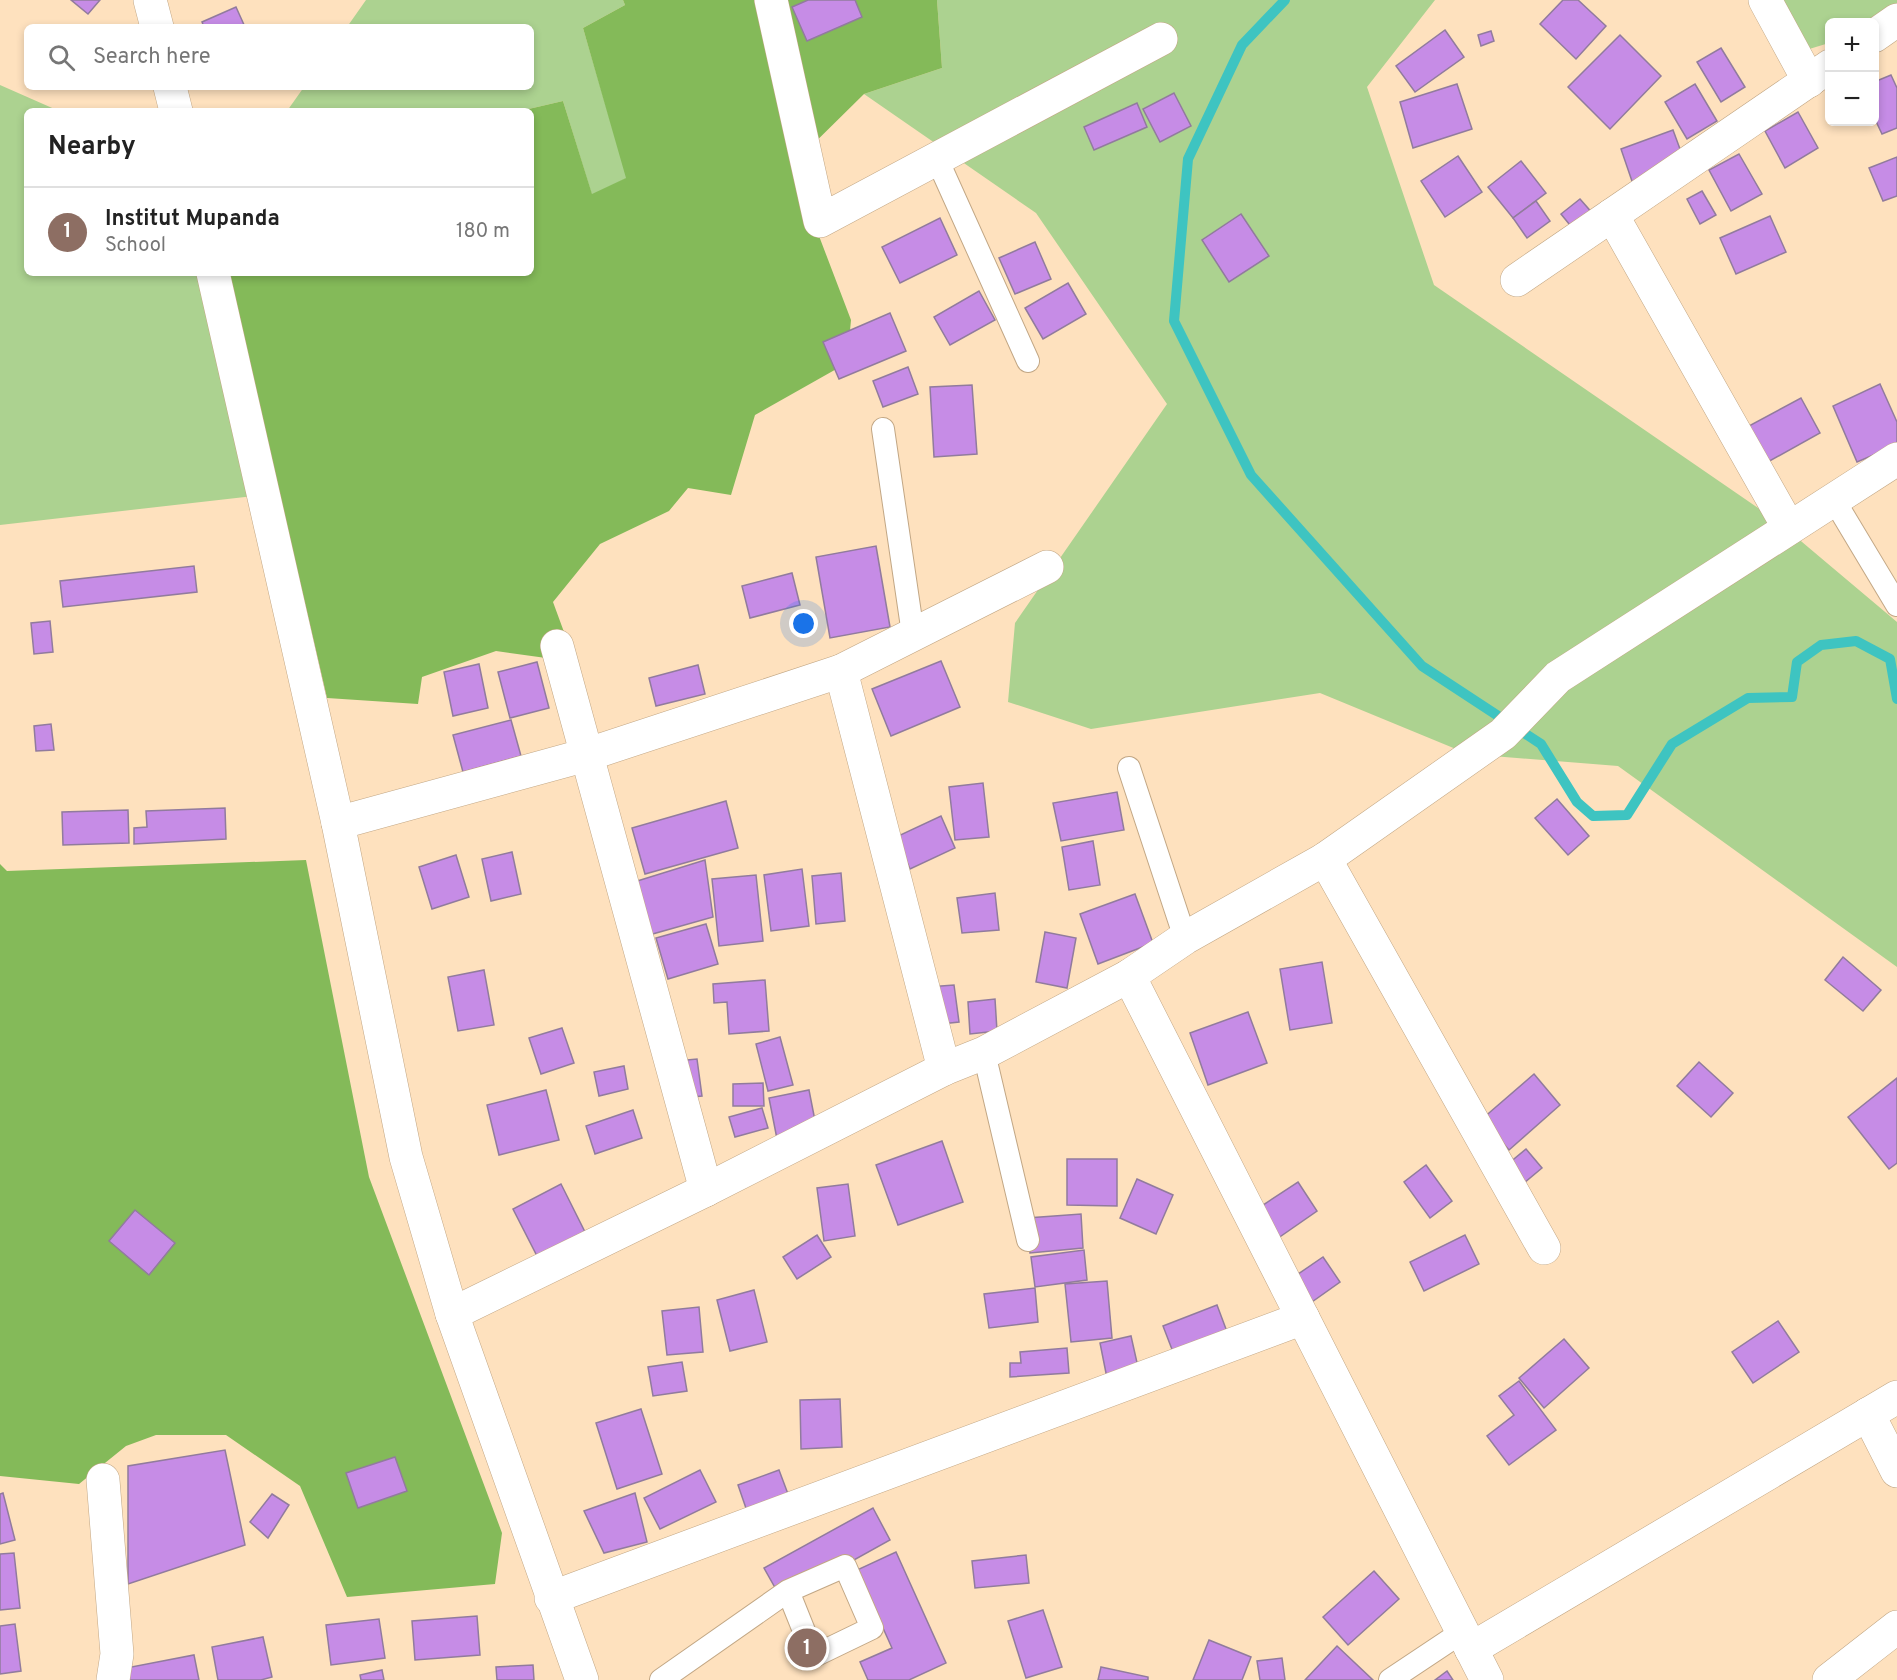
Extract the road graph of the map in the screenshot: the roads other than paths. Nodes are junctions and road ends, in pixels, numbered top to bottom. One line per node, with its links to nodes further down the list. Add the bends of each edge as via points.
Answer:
1 (150, 0): 5 (street)
2 (771, 0): 11 (street, via 820,221)
3 (1766, 0): 8 (street)
4 (1897, 20): 6 (street)
5 (156, 24)
6 (1879, 33)
7 (1161, 39): 11 (street)
8 (1819, 74): 12 (street)
9 (171, 90): 10 (street)
10 (175, 108)
11 (937, 159): 15 (lane)
12 (1612, 214): 14 (street); 19 (street)
13 (214, 276): 27 (street)
14 (1517, 280)
15 (1028, 361)
16 (883, 429): 22 (lane)
17 (1897, 459): 18 (street)
18 (1833, 500): 19 (street); 21 (lane)
19 (1790, 528): 28 (street, via 1558,676 1512,725)
20 (1047, 567): 22 (street)
21 (1897, 605)
22 (913, 634): 24 (street)
23 (556, 646): 25 (street)
24 (841, 671): 25 (street); 32 (street)
25 (586, 755): 27 (street); 33 (street)
26 (1129, 768): 29 (lane)
27 (338, 823): 36 (street, via 406,1157)
28 (1324, 859): 29 (street); 35 (street)
29 (1185, 938): 30 (street)
30 (1129, 976): 31 (street); 37 (street)
31 (984, 1053): 32 (street); 34 (lane)
32 (944, 1069): 33 (street)
33 (706, 1190): 36 (street)
34 (1028, 1240)
35 (1544, 1248)
36 (452, 1314): 43 (street)
37 (1303, 1318): 43 (street); 45 (street)
38 (1897, 1397): 39 (street)
39 (1868, 1414): 40 (street); 45 (street)
40 (1897, 1471)
41 (103, 1480): 46 (street, via 117,1654)
42 (788, 1591): 48 (lane)
43 (550, 1598): 47 (street)
44 (1897, 1627): 51 (street)
45 (1467, 1641): 49 (lane); 50 (street)
46 (112, 1680)
47 (582, 1680)
48 (661, 1680)
49 (1390, 1680)
50 (1487, 1680)
51 (1829, 1680)

